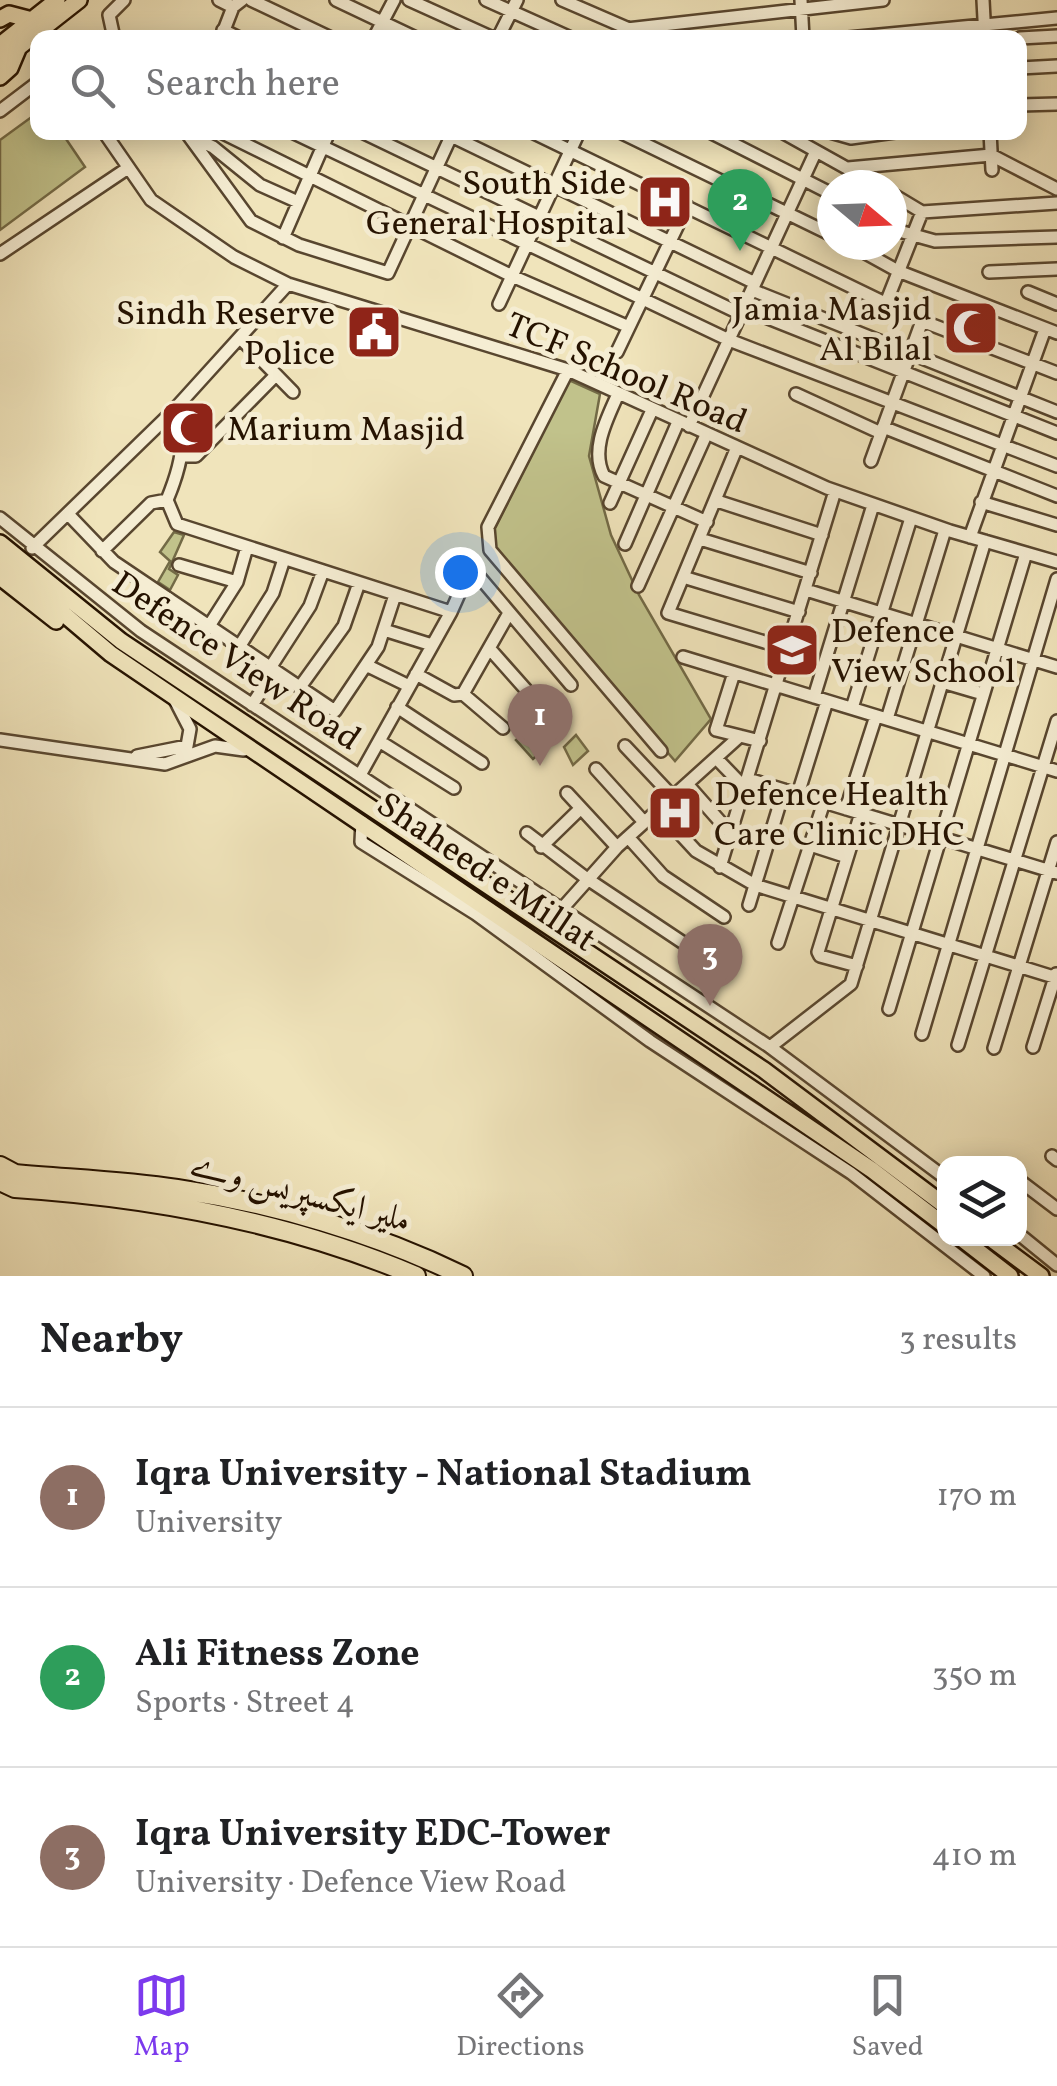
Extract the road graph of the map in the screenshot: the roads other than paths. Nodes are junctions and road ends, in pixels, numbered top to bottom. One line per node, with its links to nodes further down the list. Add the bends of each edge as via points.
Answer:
1 (58, 0): 18 (main road)
2 (79, 0): 18 (main road)
3 (124, 0): 21 (street, via 109,16)
4 (218, 0): 13 (street)
5 (251, 0): 23 (street)
6 (336, 0): 19 (street)
7 (394, 0): 19 (street)
8 (408, 0): 26 (street)
9 (486, 0): 15 (street)
10 (562, 0): 29 (street)
11 (883, 0): 14 (street)
12 (984, 0): 20 (street)
13 (238, 3): 22 (street)
14 (801, 4): 30 (street); 31 (street)
15 (514, 6): 27 (street); 28 (street)
16 (1057, 18): 20 (street)
17 (0, 19): 18 (main road, via 9,14)
18 (36, 22): 36 (main road)
19 (382, 22): 24 (street); 25 (street)
20 (984, 23): 32 (street); 33 (street)
21 (112, 30)
22 (224, 30)
23 (314, 30)
24 (378, 30)
25 (399, 30)
26 (477, 30)
27 (500, 30)
28 (557, 30)
29 (619, 30)
30 (643, 30)
31 (803, 30)
32 (921, 30)
33 (985, 30)
34 (1057, 36): 35 (street)
35 (1027, 38)
36 (7, 41): 37 (main road); 40 (main road, via 10,68)
37 (0, 62)
38 (1057, 66): 39 (street)
39 (1027, 68)
40 (0, 76)
41 (30, 88): 44 (street)
42 (1057, 104): 43 (street)
43 (1027, 105)
44 (0, 111)
45 (109, 140): 64 (street, TCF School Road)
46 (192, 140): 86 (street, via 250,221)
47 (200, 140): 75 (street, via 260,185)
48 (237, 140): 69 (street)
49 (307, 140): 60 (street)
50 (326, 140): 60 (street)
51 (378, 140): 65 (street)
52 (447, 140): 65 (street)
53 (461, 140): 72 (street)
54 (548, 140): 61 (street)
55 (575, 140): 61 (street)
56 (637, 140): 79 (street)
57 (726, 140): 70 (street)
58 (799, 140): 62 (street)
59 (991, 140): 63 (street)
60 (322, 148): 69 (street); 74 (street)
61 (570, 151): 72 (street); 78 (street)
62 (816, 151): 66 (street); 70 (street)
63 (992, 155): 66 (street); 68 (street); 73 (street)
64 (128, 168): 91 (street); 98 (street, TCF School Road, via 168,213)
65 (435, 168): 74 (street); 81 (street)
66 (848, 168): 67 (street)
67 (851, 170)
68 (992, 170)
69 (309, 177): 75 (street); 82 (street)
70 (803, 178): 71 (street); 79 (street)
71 (817, 186)
72 (554, 187): 81 (street); 88 (street)
73 (1057, 189)
74 (422, 198): 82 (street); 90 (street)
75 (298, 202): 86 (street)
76 (907, 203): 80 (street)
77 (1057, 204): 80 (street)
78 (688, 206): 88 (street); 89 (street)
79 (788, 211): 83 (street); 89 (street)
80 (922, 212): 87 (street)
81 (540, 217): 90 (street); 96 (street)
82 (411, 225): 86 (street, via 388,274); 97 (street)
83 (817, 227)
84 (907, 236): 87 (street)
85 (1057, 237): 87 (street)
86 (283, 238)
87 (912, 238): 94 (street)
88 (670, 242): 96 (street); 99 (street)
89 (772, 246): 99 (street); 102 (street)
90 (526, 247): 97 (street); 101 (street)
91 (0, 254)
92 (878, 260): 94 (street)
93 (1057, 269): 95 (street)
94 (898, 271): 102 (street); 108 (street)
95 (989, 272)
96 (655, 273): 101 (street); 105 (street)
97 (512, 276): 103 (street); 107 (street)
98 (288, 284): 114 (street, TCF School Road); 124 (street)
99 (753, 286): 105 (street); 112 (street)
100 (1028, 292): 104 (street)
101 (641, 301): 107 (street); 109 (street)
102 (886, 302): 106 (street)
103 (499, 304)
104 (1057, 304)
105 (742, 311): 109 (street); 115 (street)
106 (922, 320): 112 (street); 113 (street)
107 (629, 327): 111 (street)
108 (1051, 331): 113 (street)
109 (729, 340): 122 (street); 127 (street)
110 (244, 342): 118 (street)
111 (617, 352)
112 (909, 354): 115 (street); 121 (street)
113 (1032, 364): 116 (street); 121 (street)
114 (568, 370): 119 (street, TCF School Road); 222 (street, via 488,527 490,550)
115 (902, 373): 122 (street); 126 (street)
116 (1057, 373)
117 (273, 378): 133 (street, via 196,456)
118 (293, 392)
119 (618, 394): 123 (street, TCF School Road); 137 (street, via 597,463 604,476)
120 (796, 394): 128 (street)
121 (1021, 399): 125 (street); 126 (street)
122 (892, 401): 128 (street); 131 (street)
123 (652, 410): 127 (street, TCF School Road); 137 (street)
124 (173, 411): 133 (street); 147 (street)
125 (1057, 412)
126 (1014, 417): 129 (street); 131 (street)
127 (686, 424): 130 (street, TCF School Road); 139 (street)
128 (882, 430): 134 (street); 136 (street)
129 (1057, 433)
130 (706, 435): 132 (street, TCF School Road); 146 (street)
131 (1005, 446): 135 (street); 136 (street)
132 (737, 448): 138 (street, TCF School Road); 142 (street)
133 (180, 456): 141 (street)
134 (870, 461)
135 (1057, 466)
136 (993, 471): 140 (street); 143 (street)
137 (619, 482): 139 (street); 144 (street)
138 (836, 491): 145 (street, TCF School Road); 154 (street)
139 (647, 494): 146 (street); 158 (street)
140 (1057, 496)
141 (166, 500): 159 (street, via 178,524); 161 (street, via 151,502)
142 (716, 501): 150 (street); 154 (street)
143 (981, 502): 151 (street); 153 (street)
144 (610, 503)
145 (873, 505): 149 (street, TCF School Road); 177 (street)
146 (673, 509): 150 (street); 174 (street)
147 (68, 514): 160 (street); 161 (street)
148 (0, 518): 160 (street, Defence View Road)
149 (912, 518): 152 (street, TCF School Road); 180 (street)
150 (707, 522): 155 (street)
151 (1057, 525)
152 (945, 530): 153 (street, TCF School Road); 182 (street)
153 (971, 532): 156 (street, TCF School Road)
154 (822, 534): 168 (street)
155 (700, 539): 168 (street); 170 (street)
156 (985, 542): 162 (street, TCF School Road); 185 (street)
157 (0, 543): 286 (main road, Shaheed e Millat, via 121,640 764,1070)
158 (624, 544)
159 (248, 547): 163 (street); 172 (street)
160 (32, 548): 208 (street, Defence View Road)
161 (102, 551): 183 (street)
162 (1026, 553): 165 (street, TCF School Road); 189 (street)
163 (284, 559): 167 (street); 187 (street, via 273,593)
164 (0, 560): 191 (main road, Shaheed e Millat)
165 (1057, 562)
166 (179, 565): 172 (street)
167 (322, 571): 173 (street); 196 (street, via 310,606)
168 (810, 573): 175 (street)
169 (0, 576): 191 (main road, via 58,623)
170 (683, 578): 179 (street); 190 (street, via 668,613)
171 (1057, 580): 193 (street)
172 (237, 582): 183 (street)
173 (358, 583): 176 (street); 203 (street, via 344,626)
174 (638, 586)
175 (806, 590): 177 (street); 179 (street)
176 (395, 596): 178 (street); 184 (street)
177 (844, 601): 180 (street); 207 (street)
178 (450, 612): 181 (street, via 471,568); 186 (street)
179 (799, 612): 190 (street)
180 (880, 612): 182 (street); 210 (street)
181 (509, 613): 188 (street); 200 (street)
182 (916, 624): 185 (street); 212 (street)
183 (208, 626): 187 (street)
184 (384, 630): 186 (street); 194 (street)
185 (956, 637): 189 (street); 199 (street)
186 (432, 645): 198 (street)
187 (238, 647): 196 (street)
188 (489, 648): 205 (street); 211 (street)
189 (997, 648): 193 (street); 206 (street)
190 (788, 649): 202 (street)
191 (111, 654): 204 (main road, Shaheed e Millat)
192 (682, 657): 197 (street)
193 (1034, 659): 195 (street); 223 (street)
194 (366, 664): 201 (street); 203 (street, via 335,712)
195 (1057, 667)
196 (272, 669): 203 (street); 208 (street)
197 (734, 672): 202 (street); 216 (street, via 716,730)
198 (416, 674): 201 (street); 205 (street)
199 (942, 682): 206 (street); 215 (street)
200 (571, 685)
201 (409, 686): 209 (street)
202 (777, 686): 207 (street); 219 (street)
203 (300, 687)
204 (170, 693): 224 (street, via 187,720 186,746); 225 (main road, Shaheed e Millat)
205 (463, 694): 214 (street)
206 (983, 694): 220 (street)
207 (821, 699): 210 (street); 237 (street)
208 (252, 705): 231 (street, Defence View Road)
209 (398, 708): 218 (street); 227 (street)
210 (852, 708): 212 (street)
211 (544, 710)
212 (882, 718): 215 (street); 241 (street)
213 (1057, 721): 228 (street)
214 (503, 728)
215 (928, 732): 220 (street); 246 (street)
216 (740, 736): 219 (street); 226 (street)
217 (0, 740): 224 (street)
218 (379, 740): 231 (street); 234 (street)
219 (760, 742): 233 (street)
220 (968, 744): 223 (street); 250 (street)
221 (625, 746): 238 (street)
222 (661, 752)
223 (1005, 755): 228 (street); 255 (street)
224 (128, 758): 225 (street, via 165,764 231,745)
225 (266, 758): 244 (main road, Shaheed e Millat)
226 (716, 758): 232 (street); 233 (street)
227 (482, 763)
228 (1043, 766): 230 (street); 257 (street)
229 (596, 770): 245 (street)
230 (1057, 771)
231 (360, 775): 265 (street, Defence View Road)
232 (688, 784): 238 (street); 248 (street)
233 (747, 784): 235 (street); 248 (street)
234 (454, 788)
235 (784, 790): 237 (street); 261 (street)
236 (566, 793): 240 (street)
237 (798, 794): 239 (street)
238 (673, 797): 242 (street)
239 (824, 802): 241 (street); 252 (street)
240 (581, 808): 253 (street); 254 (street)
241 (846, 809): 243 (street)
242 (658, 810): 245 (street); 258 (street)
243 (861, 813): 246 (street); 256 (street)
244 (362, 822): 288 (main road, Shaheed e Millat, via 856,1158); 295 (street, via 361,842 368,851 430,882 650,1041 837,1163)
245 (644, 822): 249 (street)
246 (900, 825): 250 (street); 267 (street)
247 (527, 832): 253 (street)
248 (730, 834): 258 (street)
249 (628, 837): 254 (street); 266 (street, via 662,876)
250 (940, 837): 255 (street); 268 (street)
251 (1057, 842): 259 (street)
252 (810, 845): 256 (street); 262 (street)
253 (541, 847): 260 (street)
254 (617, 847): 260 (street)
255 (977, 848): 257 (street); 270 (street)
256 (847, 857): 264 (street)
257 (1014, 860): 259 (street); 272 (street)
258 (720, 867): 261 (street)
259 (1053, 872): 274 (street)
260 (586, 878): 265 (street); 271 (street)
261 (755, 885): 262 (street); 263 (street)
262 (794, 896): 264 (street); 269 (street)
263 (748, 905)
264 (831, 907): 267 (street); 273 (street, via 818,954)
265 (560, 911): 279 (street, Defence View Road)
266 (724, 918)
267 (870, 919): 268 (street); 273 (street)
268 (912, 932): 270 (street); 276 (street)
269 (778, 943)
270 (948, 945): 272 (street); 277 (street)
271 (688, 946)
272 (985, 956): 274 (street); 278 (street)
273 (857, 966): 279 (street, via 851,984)
274 (1019, 967): 275 (street); 281 (street)
275 (1056, 976): 280 (street)
276 (889, 1009)
277 (922, 1034)
278 (958, 1045)
279 (770, 1047): 283 (street, Defence View Road)
280 (1034, 1047)
281 (994, 1048)
282 (0, 1166): 294 (highway, ملیر ایکسپریس وے, via 16,1174 176,1188 234,1200 324,1223)
283 (937, 1172)
284 (0, 1181): 293 (highway, ملیر ایکسپریس وے, via 217,1213)
285 (1027, 1186): 287 (street)
286 (937, 1199)
287 (1057, 1209)
288 (937, 1221)
289 (1027, 1241): 292 (street)
290 (971, 1246): 296 (main road)
291 (1001, 1246): 297 (main road)
292 (1057, 1265)
293 (416, 1276)
294 (463, 1276)
295 (984, 1276)
296 (1010, 1276)
297 (1041, 1276)

